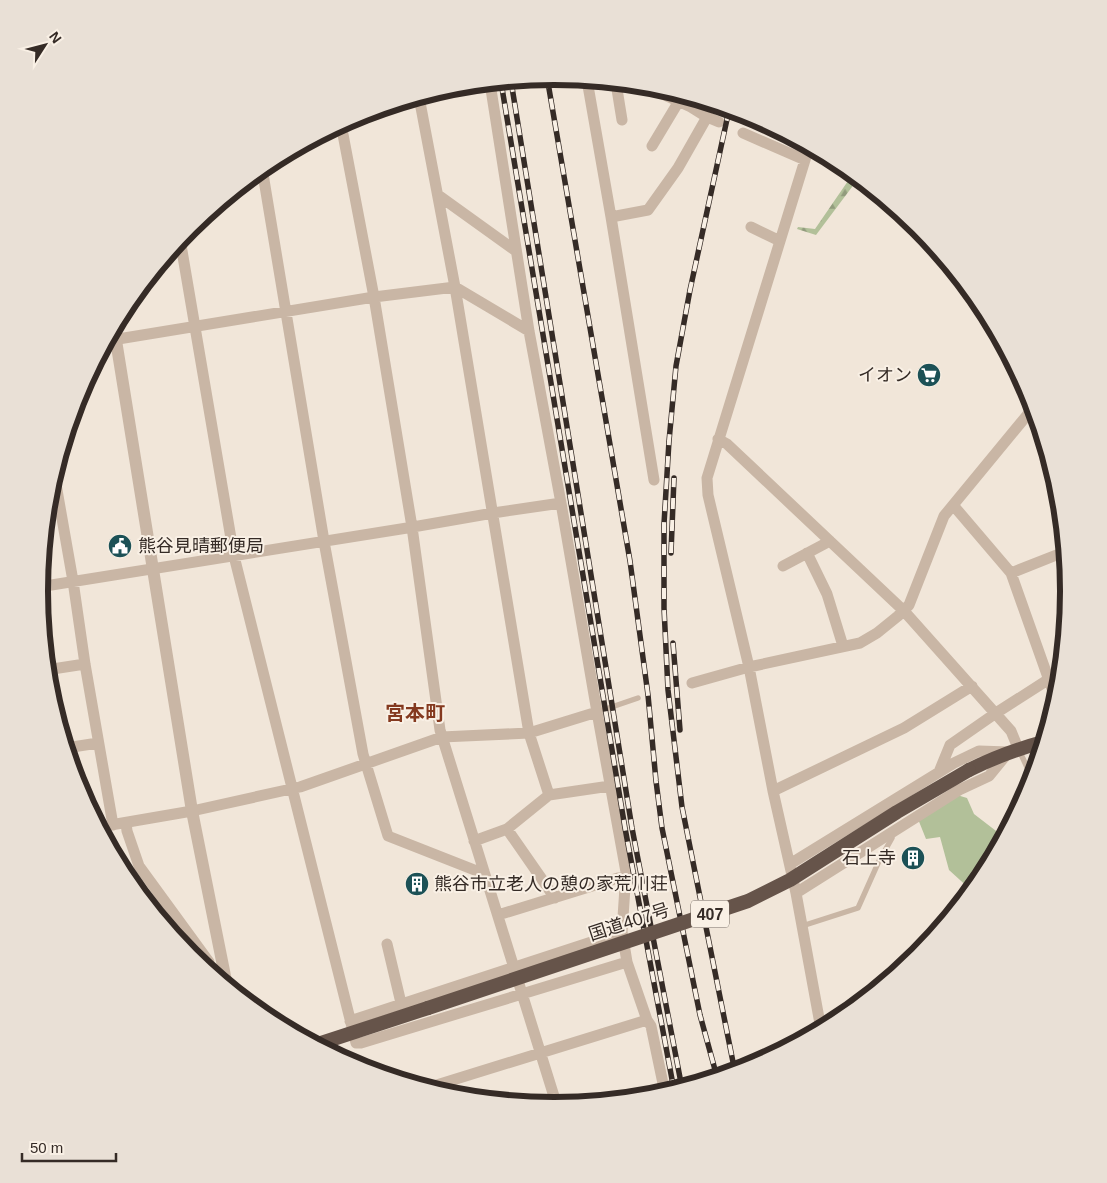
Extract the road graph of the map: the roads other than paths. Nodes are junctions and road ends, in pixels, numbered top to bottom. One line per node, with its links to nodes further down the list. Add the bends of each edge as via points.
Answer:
1 (587, 87): 17 (street)
2 (491, 90): 21 (street)
3 (617, 90): 8 (street)
4 (679, 101): 12 (street)
5 (420, 104): 16 (street)
6 (695, 106): 7 (street)
7 (707, 117): 9 (street); 17 (street, via 678,168 648,210)
8 (622, 120)
9 (719, 122)
10 (343, 132): 23 (street)
11 (743, 133): 14 (street)
12 (652, 146)
13 (807, 154): 14 (street)
14 (805, 160): 19 (street)
15 (263, 177): 24 (street)
16 (438, 195): 21 (street); 22 (street)
17 (611, 217): 31 (street)
18 (751, 227): 19 (street)
19 (780, 241): 30 (street)
20 (182, 249): 25 (street)
21 (516, 252): 26 (street)
22 (455, 287): 23 (street); 26 (street); 37 (street)
23 (374, 297): 24 (street); 38 (street)
24 (285, 313): 25 (street); 40 (street)
25 (195, 327): 27 (street); 43 (street)
26 (529, 331): 33 (street)
27 (117, 336)
28 (113, 342): 45 (street)
29 (1027, 415): 34 (street)
30 (718, 439): 39 (street); 52 (street, via 707,478 708,495)
31 (654, 480)
32 (57, 492): 35 (street)
33 (561, 503): 37 (street); 60 (street)
34 (953, 505): 46 (street); 49 (street, via 944,516)
35 (60, 509): 36 (street); 47 (street)
36 (54, 510)
37 (492, 513): 38 (street); 62 (street)
38 (412, 527): 40 (street); 63 (street)
39 (830, 541): 41 (street); 49 (street)
40 (324, 542): 43 (street); 68 (street)
41 (807, 553): 44 (street); 50 (street, via 827,594)
42 (1058, 555): 46 (street)
43 (234, 556): 45 (street); 72 (street)
44 (784, 566)
45 (153, 570): 47 (street); 75 (street)
46 (1011, 573): 55 (street)
47 (73, 581): 48 (street); 51 (street)
48 (48, 585)
49 (904, 611): 50 (street, via 860,643); 58 (street)
50 (843, 646): 52 (street)
51 (85, 664): 53 (street); 64 (street)
52 (749, 667): 56 (street); 73 (street)
53 (54, 669)
54 (1052, 676): 55 (street)
55 (1049, 678): 57 (street); 61 (street)
56 (692, 683)
57 (1051, 684)
58 (972, 686): 61 (street); 73 (street, via 904,728)
59 (638, 698): 60 (lane)
60 (596, 712): 62 (street); 71 (street)
61 (996, 713): 67 (street, via 1011,731); 70 (street, via 950,745)
62 (529, 733): 63 (street); 74 (street)
63 (442, 737): 68 (street); 81 (street)
64 (98, 742): 66 (street); 77 (street)
65 (1036, 744): 67 (highway, 国道407号 / 407)
66 (72, 747)
67 (1013, 750): 69 (lane); 70 (street, via 979,751); 80 (street, via 989,776 959,790); 98 (highway, 国道407号 / 407, bridge, via 969,770 790,880 748,901 428,1008)
68 (365, 764): 72 (street); 83 (street, via 388,836)
69 (1027, 770)
70 (939, 772): 82 (street)
71 (610, 786): 74 (street); 84 (street)
72 (293, 789): 75 (street); 98 (street)
73 (773, 791): 82 (street)
74 (549, 795): 79 (street)
75 (192, 811): 76 (street); 91 (street)
76 (126, 823): 77 (street); 91 (street, via 139,866)
77 (114, 825): 78 (street)
78 (106, 826)
79 (507, 829): 81 (street); 86 (street)
80 (890, 834): 85 (street); 88 (lane, via 892,838 878,861 858,908)
81 (474, 841): 83 (street)
82 (790, 864): 85 (street)
83 (484, 871): 87 (street)
84 (626, 878): 86 (street); 89 (street)
85 (796, 892): 88 (street)
86 (555, 898): 87 (street)
87 (498, 915): 93 (street)
88 (802, 926): 97 (street)
89 (622, 932): 92 (street); 93 (street)
90 (387, 944): 95 (street)
91 (210, 962)
92 (627, 962): 94 (street); 96 (street)
93 (515, 967): 94 (street); 95 (street)
94 (523, 993): 98 (street, via 360,1044 356,1043); 100 (street)
95 (401, 1003): 98 (street)
96 (647, 1020): 100 (street); 102 (street)
97 (820, 1021)
98 (351, 1027): 99 (highway, 国道407号 / 407)
99 (322, 1041)
100 (541, 1052): 101 (street); 103 (street)
101 (439, 1084)
102 (663, 1085)
103 (555, 1098)

